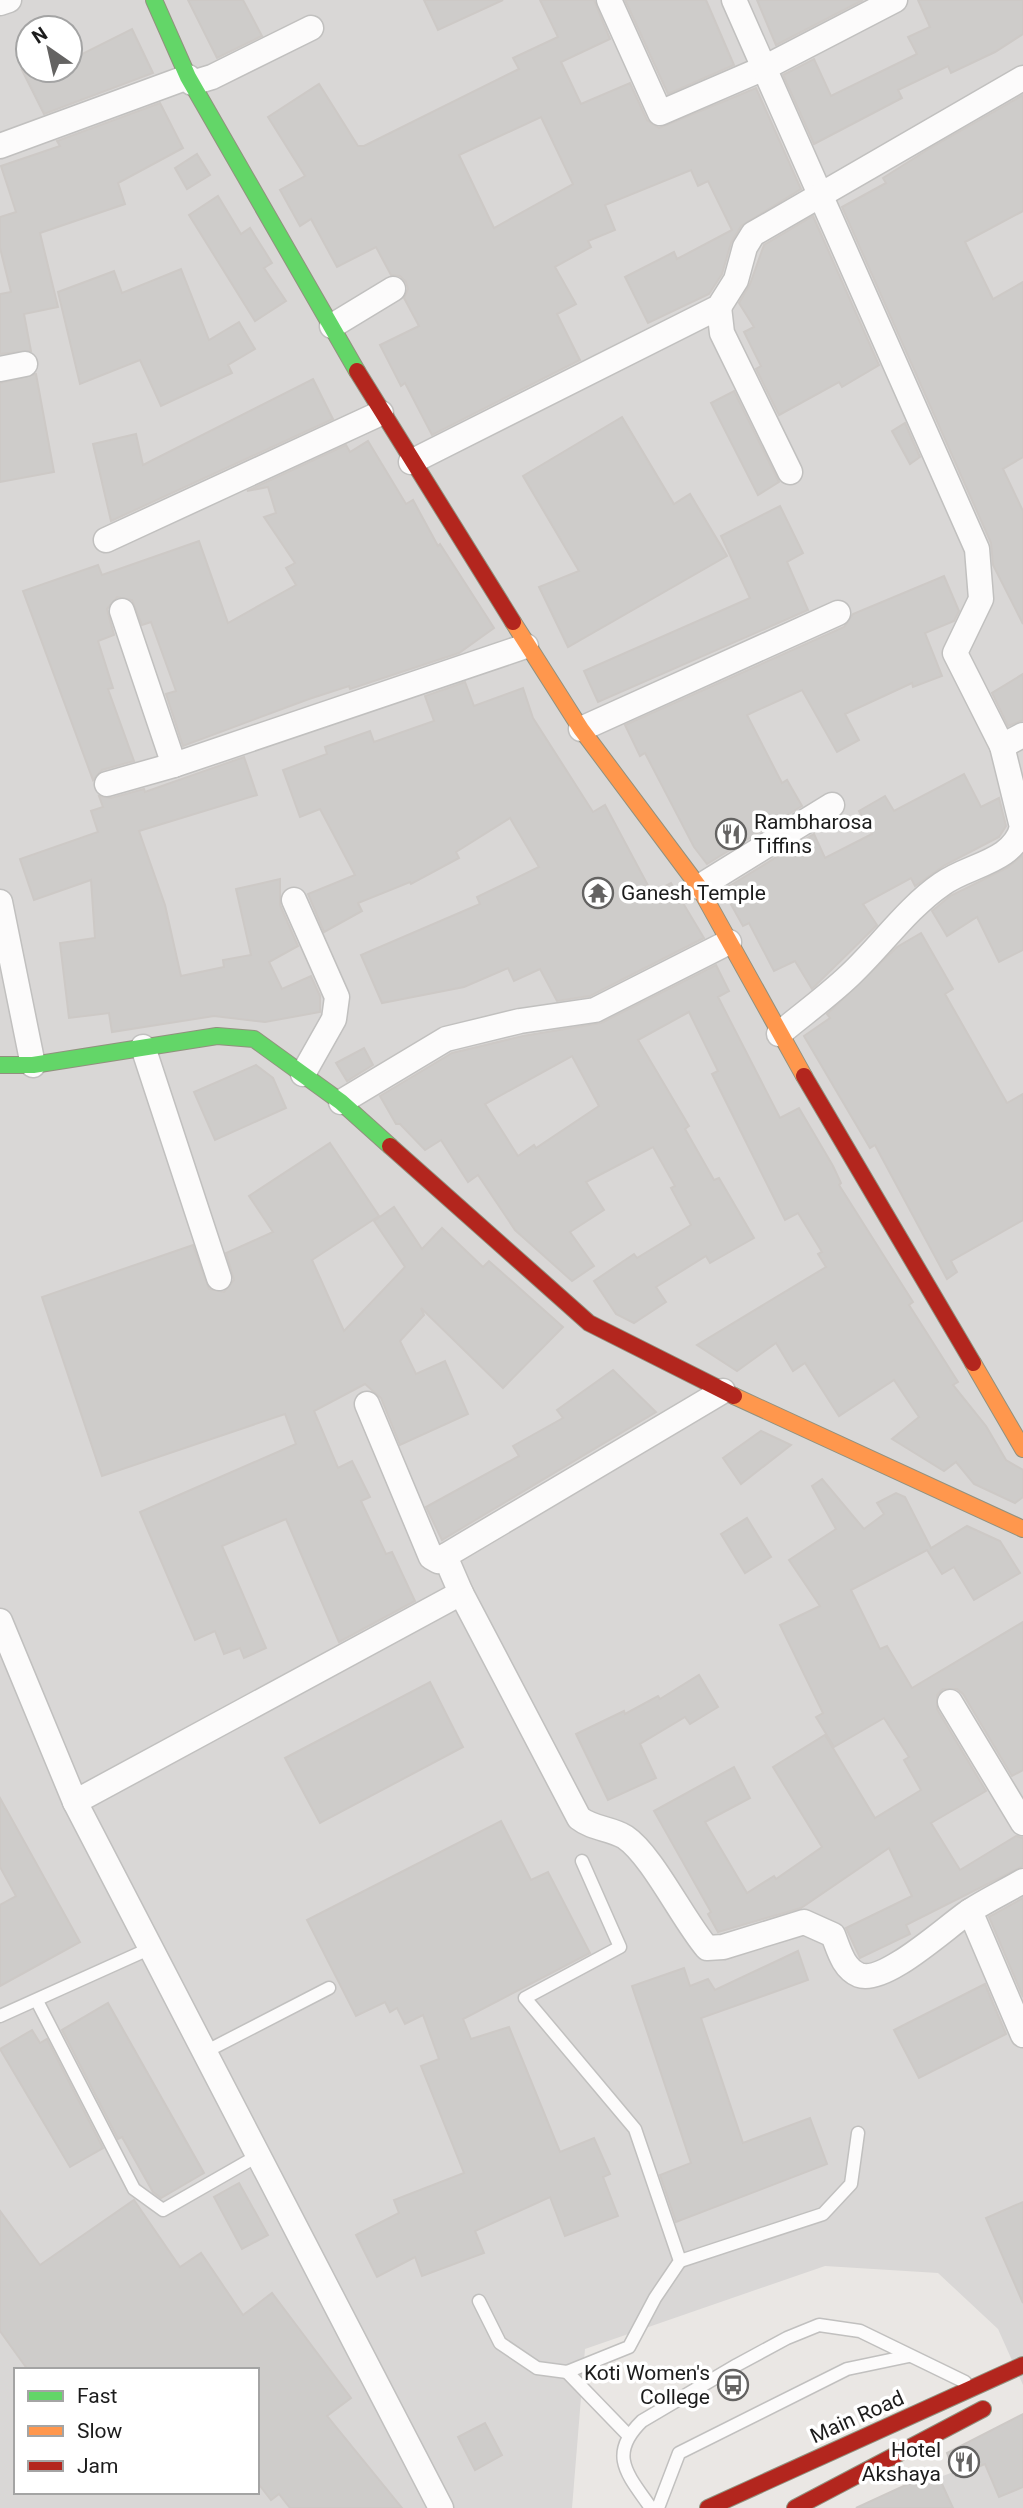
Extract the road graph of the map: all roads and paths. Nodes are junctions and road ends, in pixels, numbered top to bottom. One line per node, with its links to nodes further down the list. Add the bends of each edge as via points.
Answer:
1 (9, 0): 6 (street)
2 (153, 0): 10 (street)
3 (608, 0): 8 (street, via 660,113)
4 (734, 0): 8 (street)
5 (895, 0): 8 (street)
6 (0, 3)
7 (311, 28): 10 (street, via 212,77)
8 (762, 69): 12 (street)
9 (1023, 78): 12 (street)
10 (190, 80): 11 (street); 15 (street)
11 (0, 146)
12 (820, 197): 14 (street, via 753,234 736,280); 26 (street, via 978,549 981,599 955,653)
13 (393, 289): 15 (street)
14 (719, 307): 19 (street); 20 (street, via 722,333)
15 (332, 326): 18 (street)
16 (25, 363): 17 (street)
17 (0, 369)
18 (381, 414): 19 (street); 21 (street)
19 (411, 462): 24 (street)
20 (790, 472)
21 (106, 540)
22 (122, 611): 27 (street)
23 (838, 613): 25 (street)
24 (526, 646): 25 (street); 27 (street)
25 (581, 729): 31 (street)
26 (1013, 741): 30 (street)
27 (174, 765): 28 (street)
28 (107, 784)
29 (832, 805): 31 (street)
30 (1023, 827): 35 (street, via 1020,839 1007,852 944,882 924,897 850,975)
31 (699, 887): 34 (street)
32 (294, 900): 39 (street, via 337,997 334,1019)
33 (0, 902): 38 (street)
34 (729, 942): 35 (street); 40 (street, via 595,1010 520,1021 446,1039)
35 (779, 1034): 44 (street)
36 (144, 1047): 38 (street); 39 (street, via 217,1036 254,1040); 41 (street)
37 (0, 1065): 38 (street)
38 (33, 1065)
39 (303, 1074): 40 (street)
40 (341, 1102): 42 (street, via 589,1323)
41 (219, 1278)
42 (723, 1391): 45 (street); 46 (street)
43 (367, 1404): 46 (street, via 431,1557 438,1562)
44 (1023, 1449)
45 (1023, 1529)
46 (446, 1556): 47 (street)
47 (461, 1593): 50 (street); 54 (street, via 579,1818 625,1837 642,1854 706,1948 804,1922 834,1935 852,1970 861,1976 875,1976)
48 (0, 1621): 50 (street)
49 (950, 1702): 51 (street)
50 (75, 1802): 55 (street)
51 (1023, 1824)
52 (582, 1861): 63 (lane, via 620,1947 526,1998 635,2129)
53 (1023, 1881): 54 (street)
54 (970, 1911): 59 (street)
55 (151, 1948): 57 (lane); 60 (street)
56 (329, 1989): 60 (lane)
57 (37, 2001): 58 (lane); 62 (lane, via 134,2189 163,2210)
58 (0, 2016)
59 (1023, 2035)
60 (205, 2052): 62 (street)
61 (858, 2133): 63 (lane, via 851,2184 823,2214)
62 (259, 2155): 71 (street)
63 (680, 2261): 67 (lane, via 629,2347)
64 (479, 2301): 67 (lane, via 500,2343 537,2368)
65 (909, 2356): 68 (lane); 70 (lane, via 860,2331 819,2325 737,2365 642,2421); 73 (lane, via 848,2369 679,2454)
66 (1023, 2365): 68 (street, Main Road)
67 (567, 2372): 70 (lane)
68 (975, 2387): 74 (street, Main Road)
69 (1002, 2400): 75 (street)
70 (628, 2435): 72 (lane, via 622,2454 626,2473)
71 (441, 2508)
72 (651, 2508)
73 (658, 2508)
74 (708, 2508)
75 (795, 2508)

